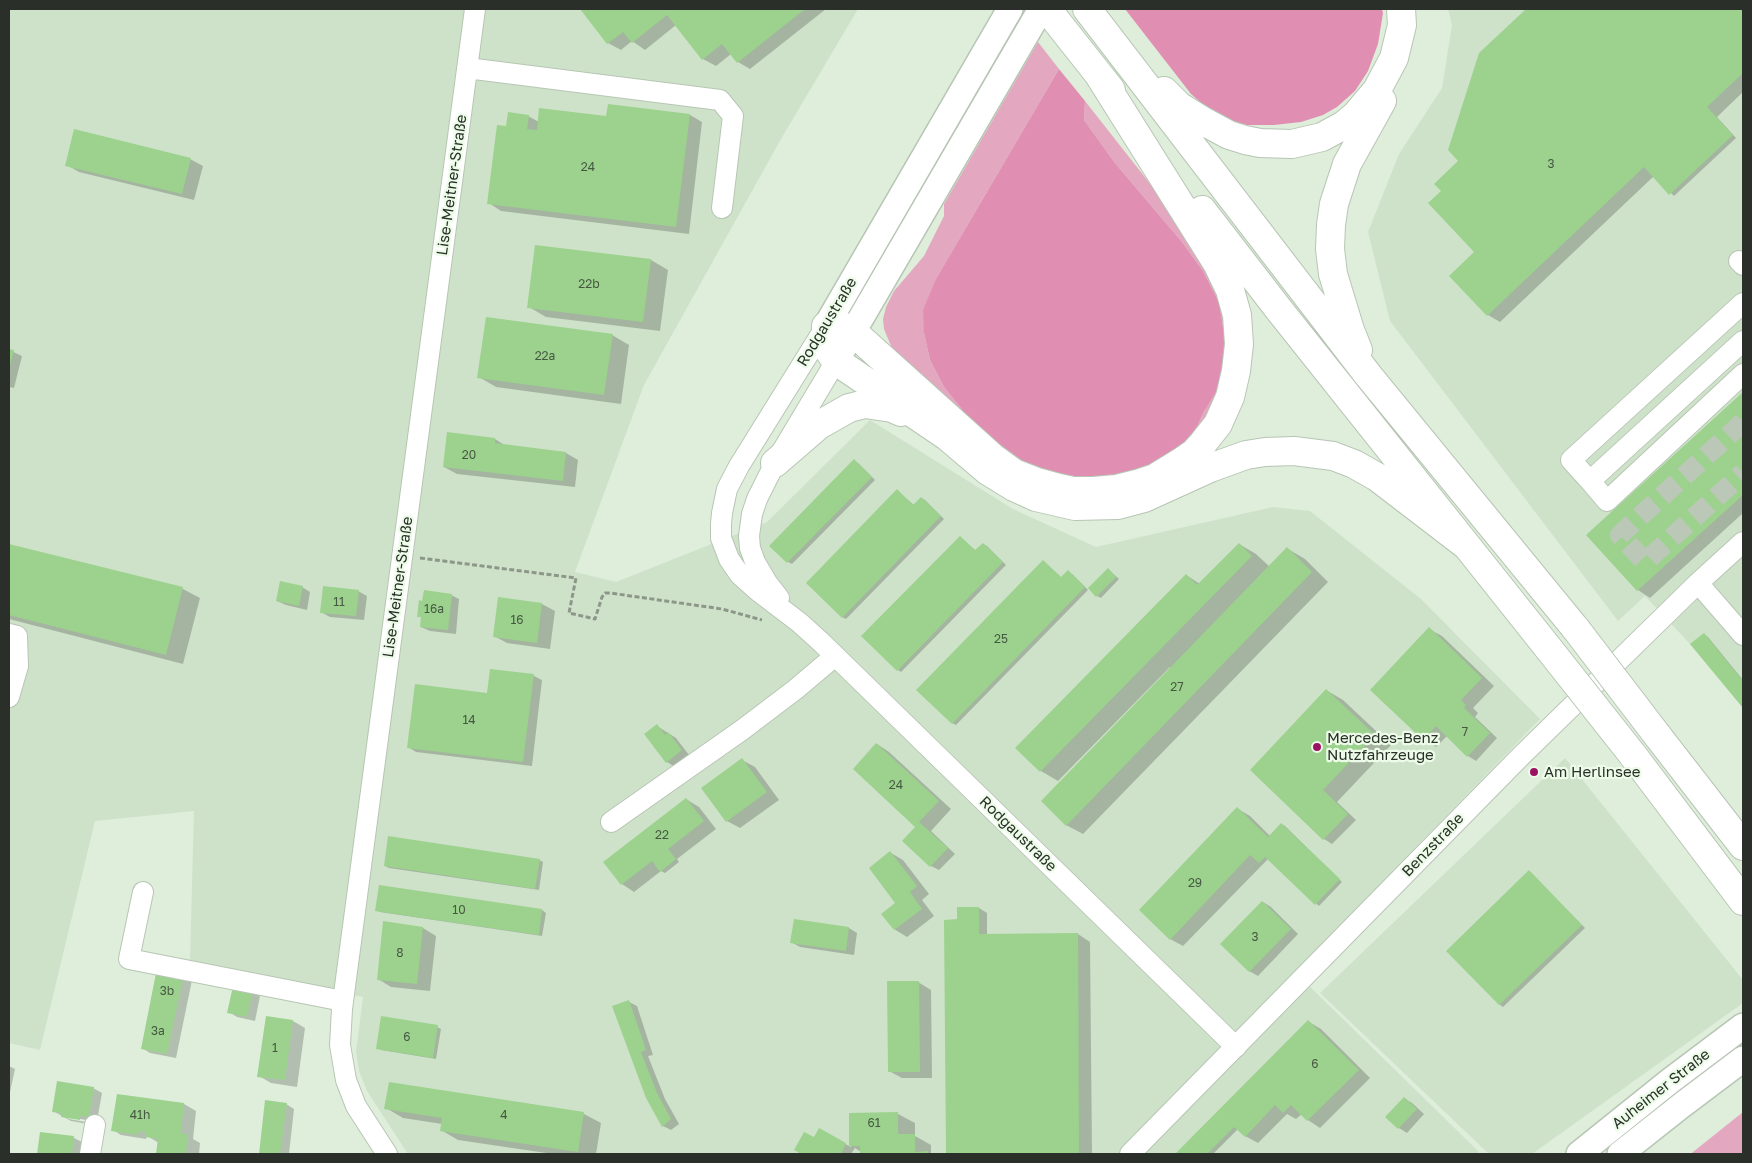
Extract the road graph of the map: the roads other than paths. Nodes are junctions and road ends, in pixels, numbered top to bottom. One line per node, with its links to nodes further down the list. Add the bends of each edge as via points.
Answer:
1 (1010, 9): 13 (main road, Rodgaustraße)
2 (1041, 9): 14 (main road, Rodgaustraße)
3 (1047, 9): 10 (highway)
4 (1087, 9): 8 (highway)
5 (1401, 9): 8 (highway, via 1402,25 1394,58 1368,102 1344,125 1322,138 1292,144 1244,140 1203,121 1179,106)
6 (1408, 9): 18 (highway, via 1406,51 1347,164 1331,225 1333,274)
7 (469, 11): 9 (street, Lise-Meitner-Straße)
8 (1116, 46): 18 (highway)
9 (467, 68): 11 (street, via 720,100 733,116); 34 (street, Lise-Meitner-Straße)
10 (1099, 75): 14 (highway, via 1217,263 1237,315 1239,344 1230,397 1218,424 1194,453 1155,478 1116,490 1073,491 1037,482 1014,473 992,458); 23 (highway, via 1280,311)
11 (722, 208)
12 (1743, 303): 21 (street, via 1571,460)
13 (826, 326): 14 (highway, via 845,327); 16 (highway, via 829,352); 25 (street, Rodgaustraße, via 739,466 728,489 722,513 721,538 740,575)
14 (853, 332): 16 (main road, Rodgaustraße)
15 (1743, 342): 21 (street)
16 (836, 361): 19 (highway); 20 (street, Rodgaustraße)
17 (1743, 374): 21 (street, via 1607,501)
18 (1368, 375): 31 (highway, bridge, via 1576,629)
19 (924, 421): 20 (highway, via 877,405 849,408 819,425); 23 (highway, via 1014,487 1036,497 1075,506 1118,505 1144,498 1230,460 1265,452 1294,451 1333,456 1377,477)
20 (775, 463): 25 (street, Rodgaustraße, via 752,514 750,548 768,584)
21 (1590, 481)
22 (1743, 542): 24 (street, Benzstraße)
23 (1467, 546): 33 (highway, bridge)
24 (1698, 582): 27 (street); 36 (street, Benzstraße, via 1519,758)
25 (800, 622): 28 (street, Rodgaustraße)
26 (9, 634): 29 (street, via 17,636 18,666)
27 (1743, 635)
28 (835, 656): 30 (street, via 742,730); 36 (street, Rodgaustraße)
29 (9, 697)
30 (611, 822)
31 (1743, 846)
32 (143, 892): 34 (street, via 129,959)
33 (1743, 900)
34 (343, 1001): 40 (street, Lise-Meitner-Straße, via 340,1045 346,1080 356,1106)
35 (1743, 1026): 42 (main road, Auheimer Straße)
36 (1236, 1046): 41 (street, Benzstraße)
37 (1743, 1059): 43 (main road, Auheimer Straße)
38 (95, 1124): 39 (street)
39 (90, 1154)
40 (388, 1154)
41 (1130, 1154)
42 (1579, 1154)
43 (1620, 1154)

